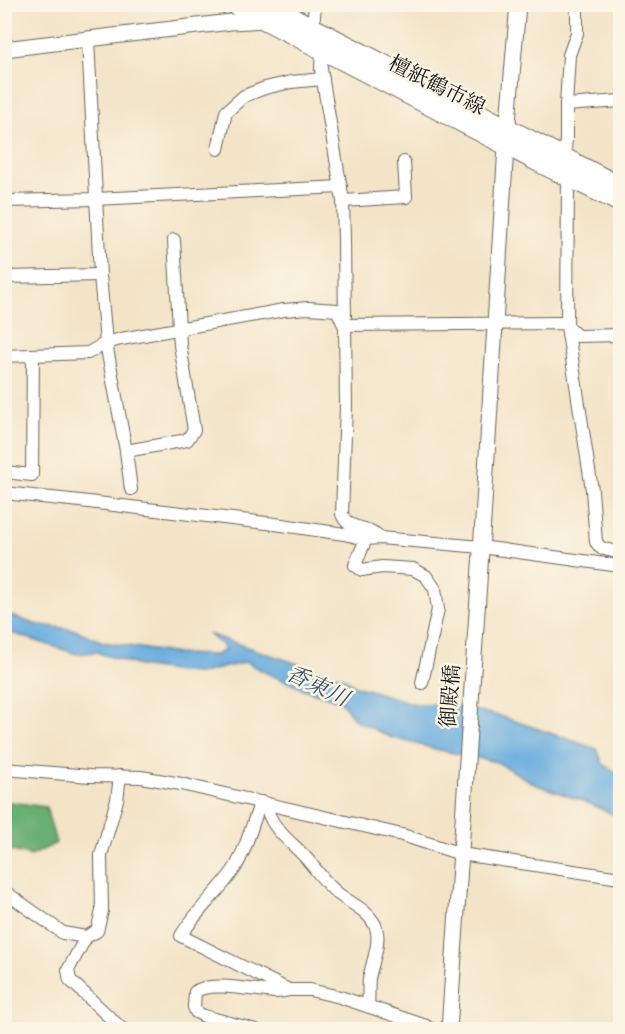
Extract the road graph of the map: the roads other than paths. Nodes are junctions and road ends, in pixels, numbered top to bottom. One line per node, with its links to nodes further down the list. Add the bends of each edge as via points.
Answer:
1 (233, 4): 5 (main road, 檀紙鶴市線)
2 (315, 4): 6 (street)
3 (518, 4): 13 (street, 御殿橋)
4 (578, 4): 12 (street)
5 (265, 12): 6 (main road, 檀紙鶴市線, via 292,17); 7 (street); 9 (main road, 檀紙鶴市線)
6 (313, 28): 13 (main road, 檀紙鶴市線)
7 (88, 40): 8 (street); 20 (street)
8 (4, 49)
9 (322, 51): 10 (street); 13 (main road, 檀紙鶴市線)
10 (322, 79): 14 (street, via 291,82 244,96 226,112); 19 (street)
11 (621, 101): 12 (street)
12 (566, 105): 15 (street)
13 (507, 137): 15 (main road, 檀紙鶴市線); 17 (main road, 檀紙鶴市線); 27 (street, 御殿橋)
14 (218, 149)
15 (564, 158): 18 (main road, 檀紙鶴市線)
16 (404, 162): 22 (street, via 406,196)
17 (568, 177): 23 (main road, 檀紙鶴市線); 29 (street)
18 (621, 186)
19 (341, 187): 20 (street); 22 (street)
20 (95, 199): 21 (street); 25 (street)
21 (4, 201)
22 (343, 201): 28 (street)
23 (621, 203)
24 (174, 240): 30 (street)
25 (100, 275): 26 (street); 32 (street)
26 (4, 277)
27 (495, 322): 28 (street); 29 (street); 41 (street, 御殿橋)
28 (344, 325): 30 (street, via 337,310 308,308); 39 (street, via 342,514 350,525 375,532)
29 (567, 326): 31 (street, via 577,336); 42 (street, via 596,542 601,548)
30 (180, 329): 32 (street); 35 (street, via 194,430 187,440)
31 (621, 335)
32 (106, 343): 33 (street, via 88,353); 35 (street)
33 (33, 355): 34 (street); 36 (street, via 32,475)
34 (4, 356)
35 (126, 451): 37 (street)
36 (4, 472)
37 (131, 489)
38 (4, 493): 40 (street, via 264,523)
39 (381, 538): 40 (street); 41 (street)
40 (366, 539): 44 (street, via 355,565 362,570 413,570 426,576 435,589 438,609)
41 (481, 550): 43 (street); 48 (street, 御殿橋)
42 (621, 553)
43 (621, 566)
44 (422, 683)
45 (4, 769): 46 (street)
46 (120, 776): 47 (street, via 181,784); 51 (street, via 101,855 102,911 97,930)
47 (263, 803): 48 (street); 52 (street, via 234,870 181,936); 53 (street, via 279,832 333,890 366,913 375,925 377,938)
48 (461, 848): 49 (street); 57 (street, 御殿橋)
49 (621, 878)
50 (8, 894): 51 (street, via 63,933)
51 (86, 937): 55 (street, via 68,970 70,980)
52 (289, 990): 53 (street, via 310,990); 56 (street, via 230,987 200,988 195,992 196,1012)
53 (368, 1006): 54 (street)
54 (426, 1026)
55 (123, 1029)
56 (256, 1029)
57 (448, 1029)

